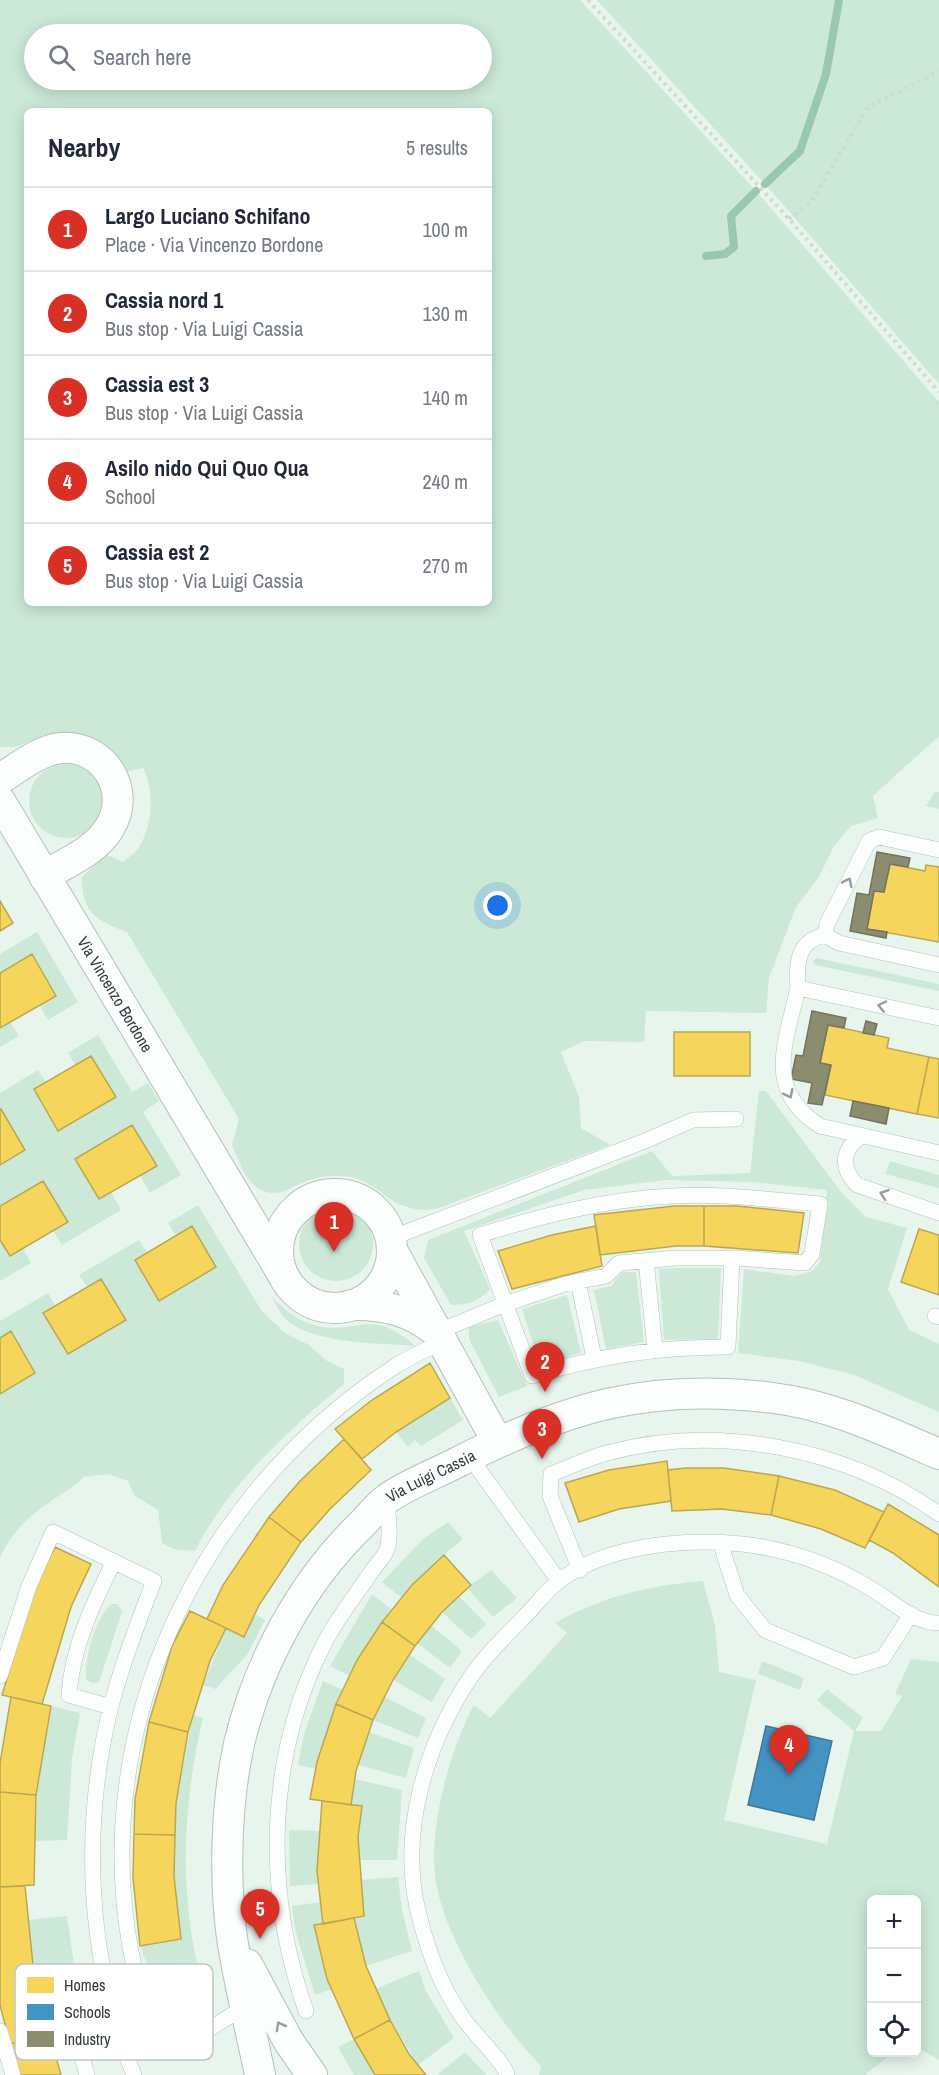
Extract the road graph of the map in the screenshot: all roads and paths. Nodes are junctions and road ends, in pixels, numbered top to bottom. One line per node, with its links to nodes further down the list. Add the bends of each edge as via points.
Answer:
1 (588, 0): 3 (path)
2 (939, 71): 3 (path, via 868,107 811,202)
3 (789, 219): 4 (path)
4 (939, 392)
5 (0, 779): 8 (street, via 38,755 62,748 86,752 101,762 117,785 119,806 110,828 92,847)
6 (0, 801): 8 (street, Via Vincenzo Bordone)
7 (939, 850): 9 (lane, one-way to 7, via 869,841 879,837)
8 (44, 876): 16 (street, Via Vincenzo Bordone)
9 (825, 935): 10 (lane, via 839,943); 11 (lane, via 814,937 798,956)
10 (939, 965)
11 (798, 988): 12 (lane, one-way to 11); 14 (lane, one-way to 14, via 782,1063 787,1093 820,1126)
12 (939, 1018)
13 (736, 1119): 19 (lane, via 693,1120)
14 (860, 1137): 15 (lane); 18 (lane, one-way to 14, via 857,1185 847,1175 844,1164 846,1151)
15 (939, 1154)
16 (230, 1188): 17 (street, via 258,1205 283,1210); 22 (street, Via Vincenzo Bordone)
17 (296, 1208): 19 (street, via 317,1196 352,1196 372,1208 387,1226); 22 (street, via 280,1233)
18 (939, 1213)
19 (391, 1244): 25 (street, via 389,1270 378,1288); 26 (street)
20 (732, 1258): 21 (lane); 24 (lane, via 805,1263 812,1254 820,1204 738,1196 674,1196 610,1202 547,1214 480,1235); 27 (lane, via 728,1347)
21 (646, 1261): 23 (lane, via 619,1263 606,1276); 27 (lane)
22 (282, 1273): 25 (street, via 292,1288 315,1304 333,1308)
23 (578, 1281): 24 (lane); 28 (lane)
24 (505, 1304): 26 (lane); 28 (lane, via 532,1376)
25 (351, 1305): 26 (street, via 405,1311)
26 (440, 1337): 29 (street); 44 (lane, via 347,1399 262,1480 225,1528 168,1631 148,1686 127,1791 123,1861)
27 (655, 1349): 28 (lane)
28 (594, 1358)
29 (497, 1441): 30 (street, Via Luigi Cassia, via 594,1406 649,1396 728,1393 772,1398 860,1419); 31 (street, Via Luigi Cassia)
30 (939, 1454)
31 (469, 1456): 32 (street, Via Luigi Cassia); 37 (lane)
32 (387, 1498): 42 (street, Via Luigi Cassia, via 323,1567 288,1621 259,1681 239,1744 232,1786 228,1877); 46 (lane, via 387,1548 325,1642 301,1697 276,1812 283,1931)
33 (939, 1514): 36 (lane, via 881,1480 805,1453 725,1441 645,1445 606,1453 552,1474 550,1496)
34 (720, 1542): 36 (lane, via 649,1546); 38 (lane, via 771,1549 810,1560 871,1589); 38 (lane, via 737,1595 765,1630 854,1667 883,1658)
35 (114, 1561): 40 (lane, via 53,1532 29,1586); 41 (lane, via 154,1581); 41 (lane, via 84,1627 70,1671 69,1695)
36 (580, 1570): 37 (lane)
37 (559, 1581): 56 (lane, via 470,1678 433,1749 414,1827 417,1907 427,1946 462,2018 506,2067)
38 (911, 1614): 39 (lane)
39 (939, 1623)
40 (0, 1676)
41 (111, 1707): 43 (lane, via 95,1795 92,1880)
42 (232, 1938): 45 (street, Via Luigi Cassia); 55 (street, one-way to 42, via 289,2042)
43 (102, 1964)
44 (133, 1964)
45 (246, 2006): 47 (lane); 54 (street, Via Luigi Cassia)
46 (306, 2011)
47 (213, 2027)
48 (0, 2031): 51 (lane)
49 (83, 2060): 52 (lane)
50 (128, 2060): 53 (lane)
51 (13, 2075)
52 (87, 2075)
53 (134, 2075)
54 (260, 2075)
55 (312, 2075)
56 (507, 2075)

